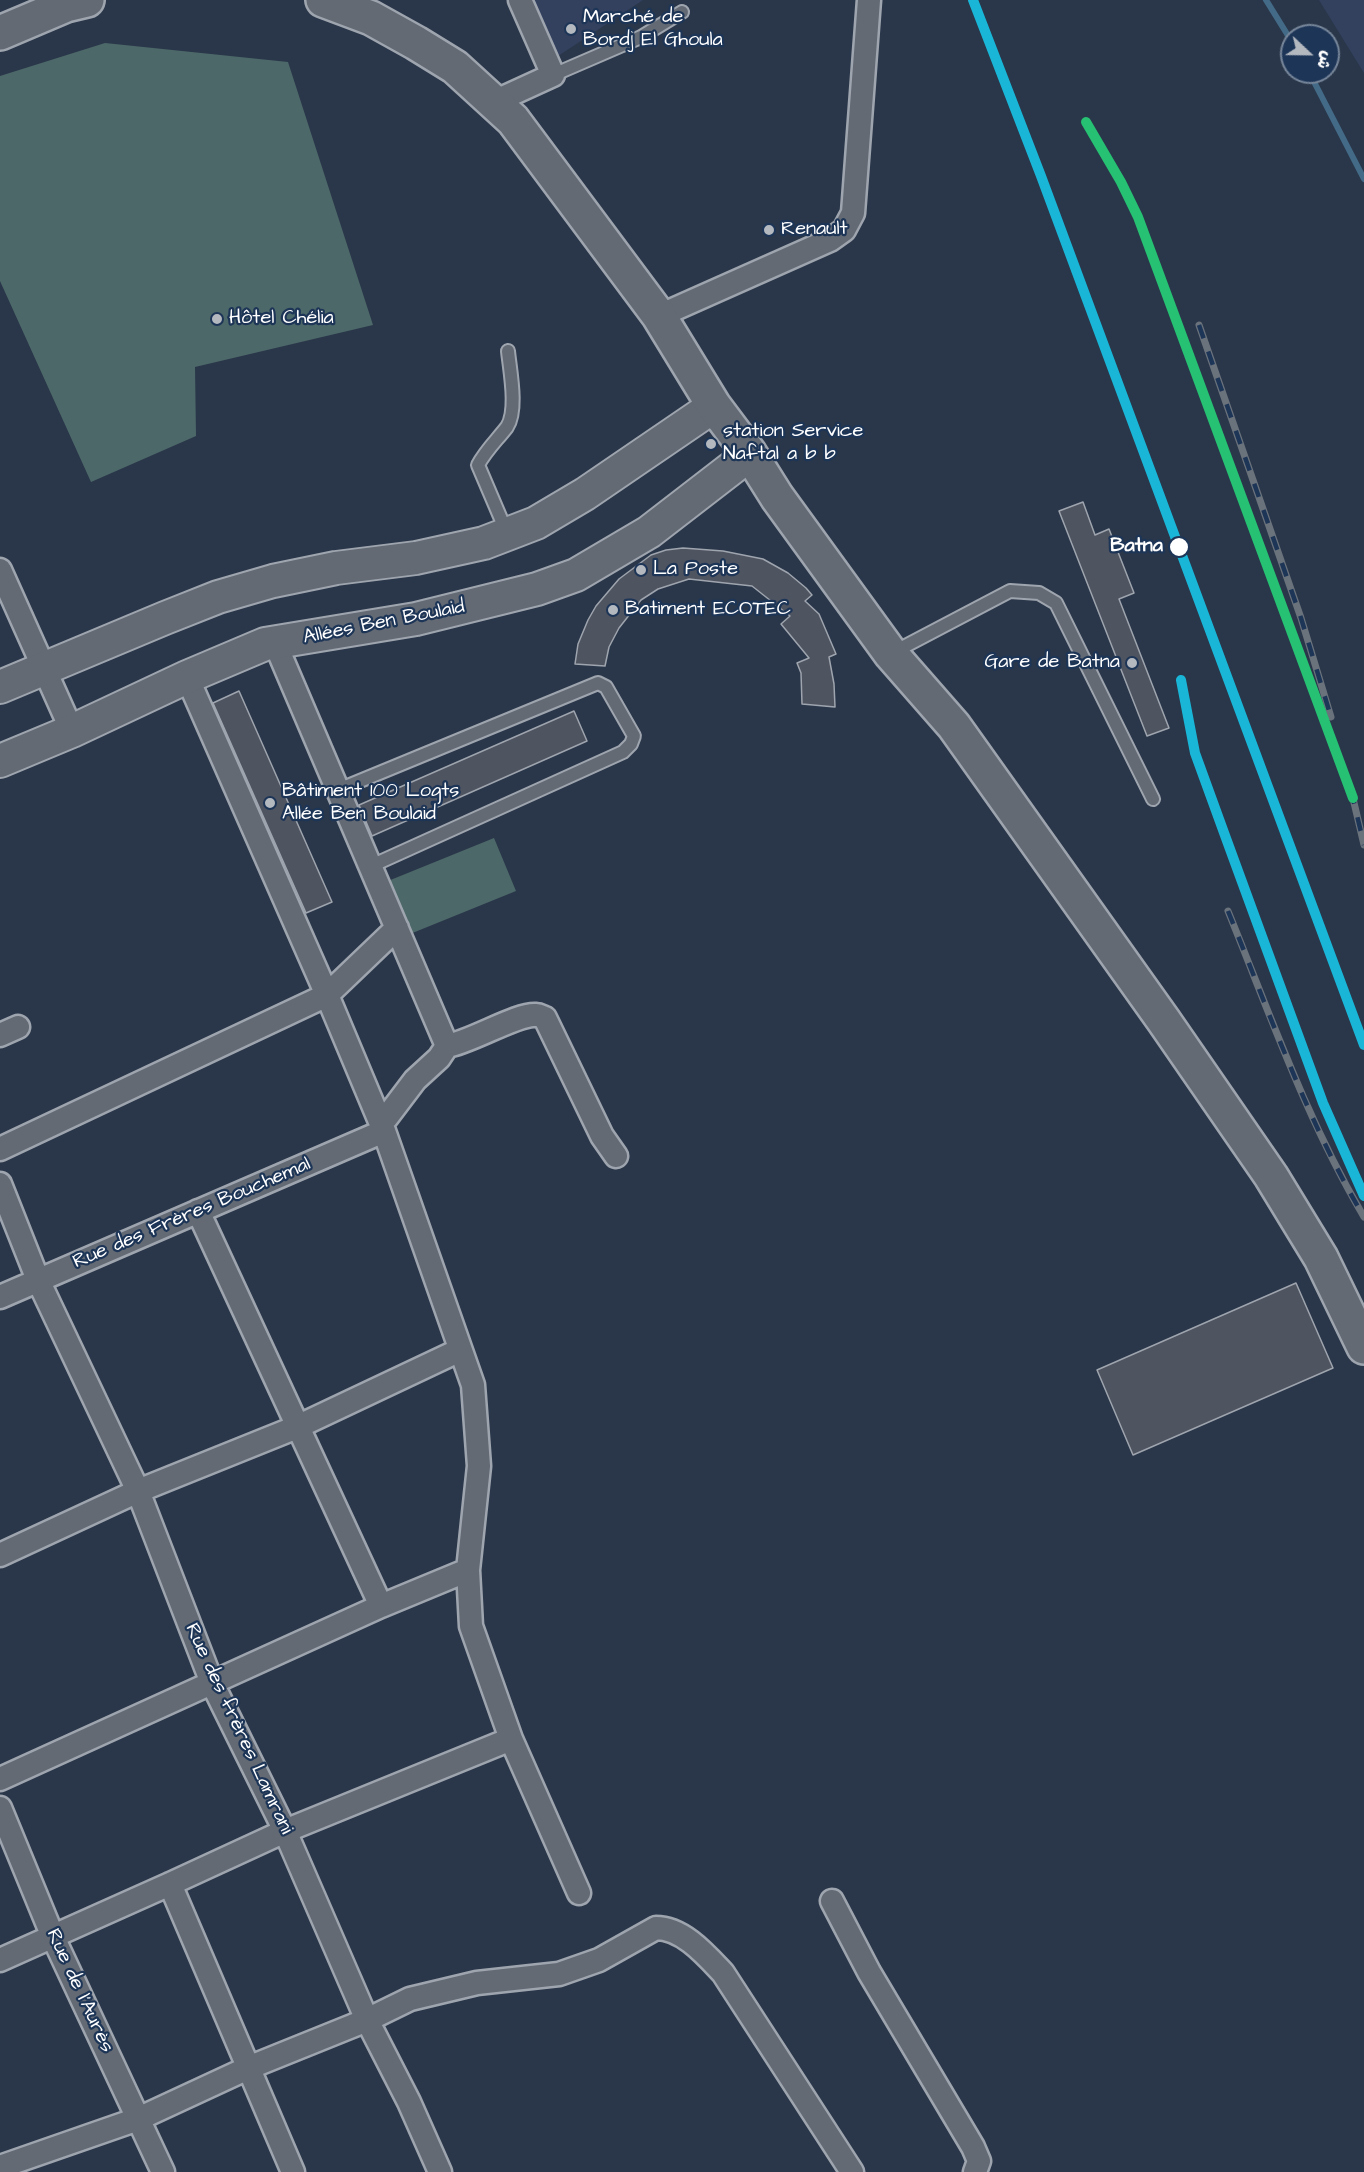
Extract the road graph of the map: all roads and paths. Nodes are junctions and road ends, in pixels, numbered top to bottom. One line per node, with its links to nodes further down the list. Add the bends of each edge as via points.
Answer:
1 (87, 0): 6 (main road)
2 (323, 0): 8 (main road, via 371,18 416,43 455,68)
3 (520, 0): 7 (street)
4 (869, 0): 9 (street, via 853,213 848,225 831,240)
5 (682, 12): 7 (lane, via 641,37)
6 (0, 33)
7 (553, 75): 8 (street)
8 (494, 102): 9 (main road, via 513,120)
9 (659, 316): 11 (main road)
10 (508, 351): 13 (lane, via 513,398 508,425 478,465)
11 (714, 406): 12 (main road); 13 (main road, via 585,494 536,523)
12 (750, 454): 15 (main road, Allées Ben Boulaid, via 649,532 576,574 537,589 416,619); 16 (main road)
13 (508, 534): 17 (main road, via 484,543 336,568 218,597)
14 (0, 570): 17 (street)
15 (275, 643): 18 (main road, Allées Ben Boulaid); 22 (street)
16 (891, 654): 23 (lane, via 1010,591 1039,593 1056,603); 35 (main road, via 954,726 1264,1166 1321,1258)
17 (45, 667): 19 (main road); 20 (street)
18 (187, 677): 20 (main road, Allées Ben Boulaid); 26 (street)
19 (0, 687)
20 (72, 731): 21 (main road, Allées Ben Boulaid)
21 (0, 761)
22 (338, 790): 24 (street); 24 (lane, via 598,683 606,687 634,736 623,752)
23 (1153, 799)
24 (370, 866): 25 (street)
25 (397, 927): 26 (street); 27 (street)
26 (327, 995): 28 (street); 29 (street)
27 (447, 1046): 28 (street, Rue des Frères Bouchemal, via 439,1059 415,1080); 30 (street, via 524,1017 546,1018 602,1136)
28 (386, 1124): 32 (street, Rue des Frères Bouchemal); 36 (street)
29 (0, 1149)
30 (616, 1156)
31 (0, 1184): 33 (street, Rue des frères Lamrani)
32 (198, 1211): 33 (street, Rue des Frères Bouchemal); 37 (street)
33 (38, 1280): 34 (street, Rue des Frères Bouchemal); 38 (street, Rue des frères Lamrani)
34 (0, 1297)
35 (1364, 1347)
36 (460, 1350): 37 (street); 40 (street, via 473,1385 478,1466)
37 (297, 1427): 38 (street); 41 (street)
38 (138, 1491): 39 (street); 42 (street, Rue des frères Lamrani)
39 (0, 1556)
40 (468, 1570): 41 (street); 43 (street, via 471,1626)
41 (381, 1606): 42 (street)
42 (212, 1683): 44 (street); 46 (street, Rue des frères Lamrani)
43 (512, 1739): 46 (street); 48 (street)
44 (0, 1779)
45 (0, 1808): 50 (street, Rue de l'Aurès)
46 (285, 1831): 47 (street); 52 (street, Rue des frères Lamrani)
47 (170, 1884): 50 (street); 53 (street)
48 (579, 1893)
49 (832, 1901): 60 (street, via 973,2147 979,2161)
50 (53, 1937): 51 (street); 54 (street, Rue de l'Aurès)
51 (0, 1960)
52 (367, 2020): 53 (street); 58 (street, Rue des frères Lamrani); 59 (street, via 410,2000 466,1986 559,1974 598,1960 656,1928 672,1930 723,1973)
53 (248, 2068): 54 (street); 57 (street)
54 (138, 2119): 55 (street); 56 (street, Rue de l'Aurès)
55 (0, 2167)
56 (163, 2172)
57 (293, 2172)
58 (440, 2172)
59 (852, 2172)
60 (975, 2172)

